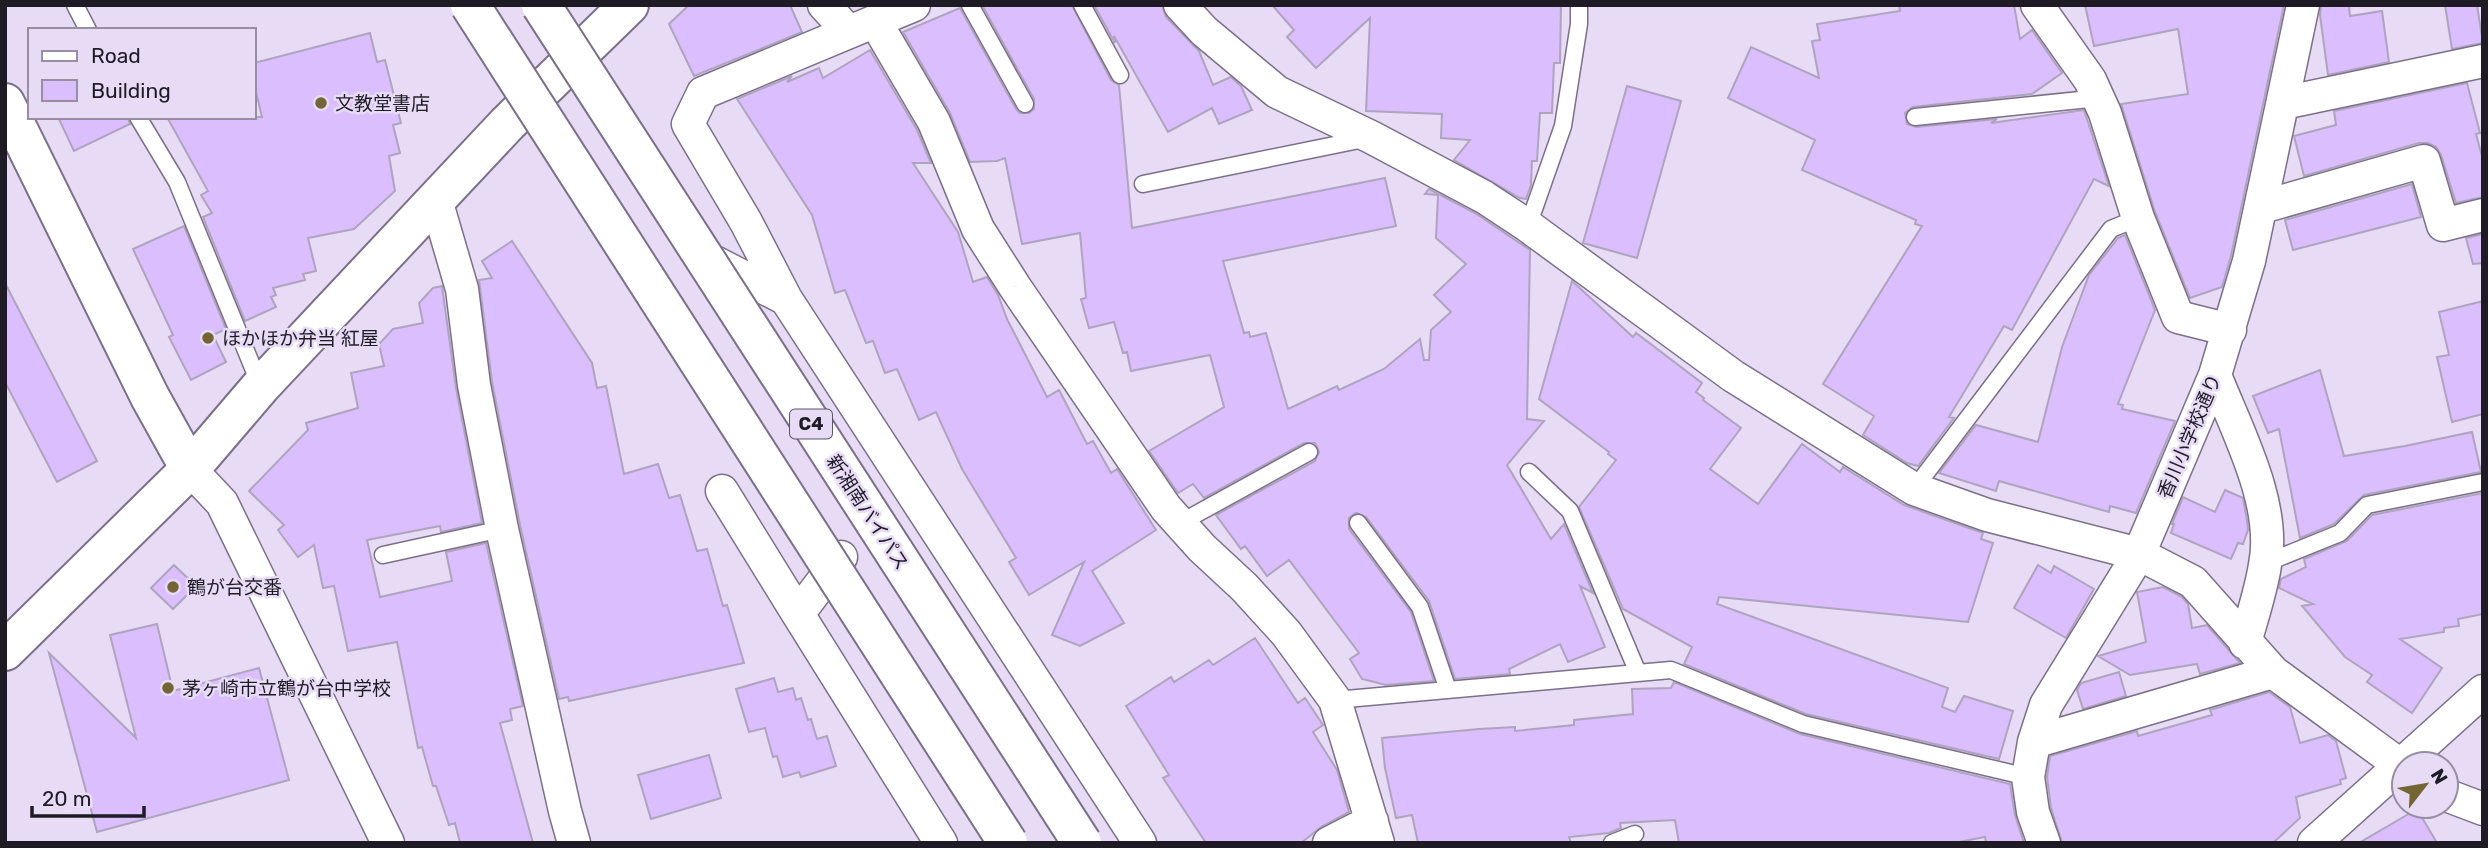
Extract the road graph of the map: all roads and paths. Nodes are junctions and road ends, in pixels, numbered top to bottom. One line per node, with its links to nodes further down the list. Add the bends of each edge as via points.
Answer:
1 (75, 5): 14 (lane)
2 (470, 5): 71 (main road, bridge)
3 (541, 5): 72 (main road, 新湘南バイパス / C4, bridge)
4 (629, 5): 25 (main road)
5 (824, 5): 13 (street)
6 (914, 5): 13 (street)
7 (970, 5): 20 (lane)
8 (1082, 5): 16 (lane)
9 (1181, 5): 23 (street, via 1203,31 1277,92)
10 (1579, 5): 29 (lane, via 1563,126)
11 (2037, 5): 17 (street)
12 (2303, 5): 19 (street, 香川小学校通り)
13 (862, 26): 31 (street, via 703,93 688,124); 41 (street, via 934,122 978,229 1015,287)
14 (87, 28)
15 (2483, 61): 19 (street)
16 (1120, 75)
17 (2098, 98): 21 (lane); 28 (street)
18 (5, 103): 36 (main road)
19 (2283, 103): 26 (street, 香川小学校通り)
20 (1025, 104)
21 (1915, 117)
22 (139, 119): 34 (lane, via 177,181)
23 (1371, 137): 24 (lane); 29 (street, via 1484,197)
24 (1143, 184)
25 (436, 200): 34 (main road); 43 (street, via 462,289 474,385)
26 (2262, 207): 27 (street, via 2424,161 2443,225); 32 (street, 香川小学校通り)
27 (2483, 215)
28 (2138, 218): 32 (street, via 2178,317); 39 (lane, via 2112,229)
29 (1528, 226): 39 (street, via 1733,376)
30 (676, 243): 31 (street)
31 (786, 299): 73 (street)
32 (2230, 330): 33 (street, 香川小学校通り)
33 (2216, 375): 44 (street, 香川小学校通り); 47 (street, via 2256,480 2266,521)
34 (261, 386): 36 (main road)
35 (1309, 452): 41 (lane)
36 (190, 469): 50 (main road); 67 (street, via 222,503)
37 (1529, 472): 52 (lane, via 1570,511)
38 (2483, 482): 47 (lane, via 2367,505 2340,533)
39 (1914, 489): 44 (street, via 1987,515)
40 (722, 491): 48 (street)
41 (1180, 523): 55 (street, via 1286,634)
42 (1358, 523): 53 (lane, via 1420,607)
43 (502, 529): 45 (lane); 63 (street)
44 (2139, 554): 49 (street, via 2193,582); 56 (street, 香川小学校通り, via 2046,705)
45 (383, 555)
46 (841, 557): 48 (street)
47 (2266, 563): 49 (street)
48 (798, 614): 70 (street)
49 (2245, 643): 51 (street)
50 (5, 651)
51 (2273, 672): 56 (street); 58 (street)
52 (1638, 673): 53 (lane); 59 (lane, via 1671,670 1803,724)
53 (1448, 690): 55 (lane)
54 (2483, 691): 57 (street)
55 (1335, 700): 64 (street)
56 (2034, 742): 59 (street, 香川小学校通り)
57 (2420, 750)
58 (2390, 758)
59 (2028, 776): 66 (street, 香川小学校通り)
60 (2390, 777): 76 (street)
61 (2460, 800): 62 (street)
62 (2483, 808)
63 (565, 811): 68 (street); 69 (street)
64 (1375, 832): 74 (street)
65 (1635, 834): 75 (lane)
66 (2038, 842)
67 (388, 843)
68 (575, 843)
69 (592, 843)
70 (942, 843)
71 (1008, 843)
72 (1082, 843)
73 (1140, 843)
74 (1329, 843)
75 (1612, 843)
76 (2314, 843)

